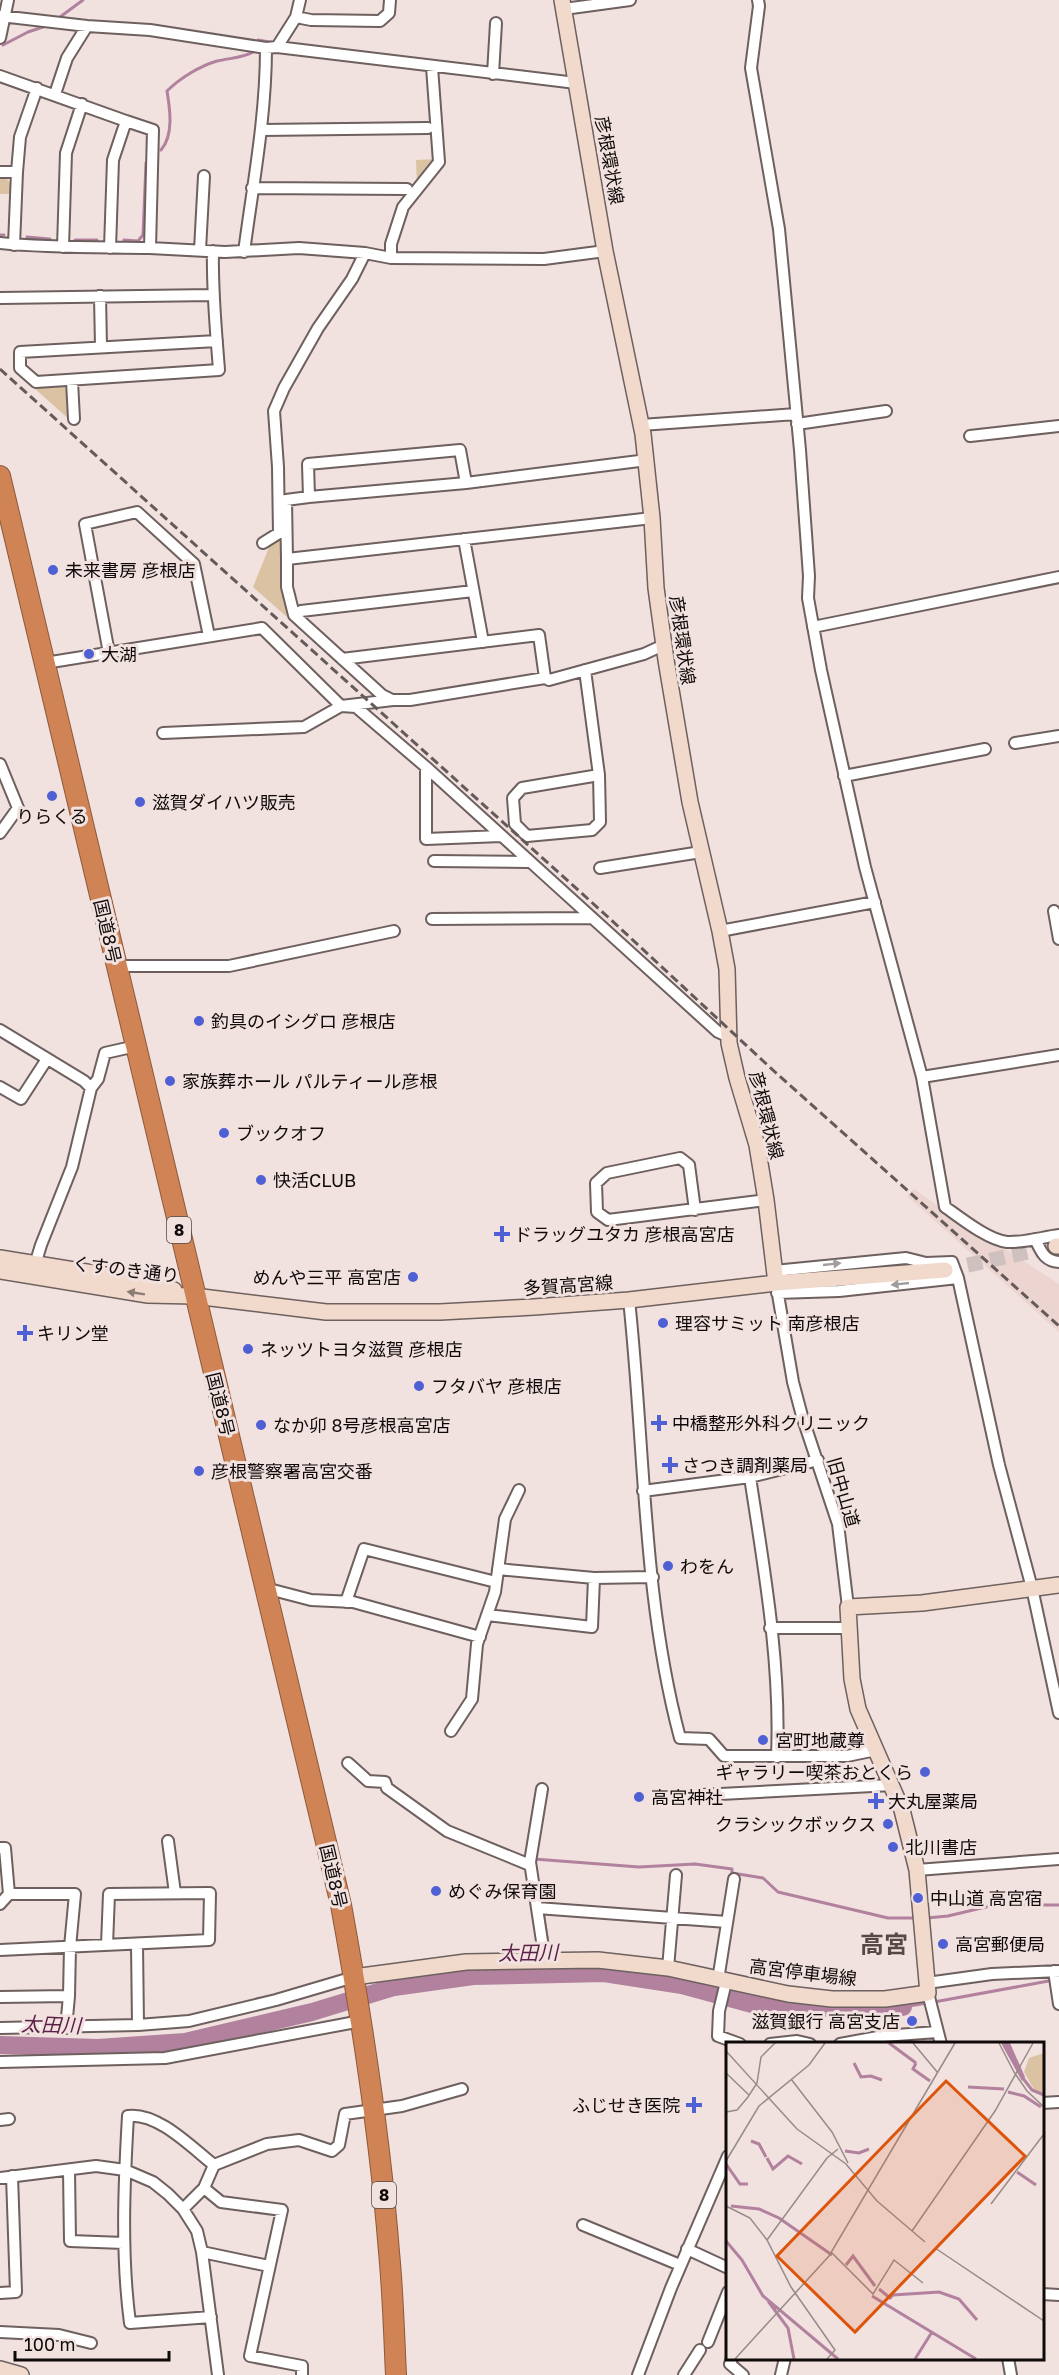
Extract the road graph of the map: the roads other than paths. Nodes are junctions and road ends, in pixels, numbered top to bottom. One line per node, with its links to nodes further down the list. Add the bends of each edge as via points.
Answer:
1 (8, 0): 7 (street)
2 (300, 0): 8 (street)
3 (390, 0): 8 (street, via 389,14 380,21)
4 (630, 0): 6 (street)
5 (758, 0): 47 (street, via 751,68 779,229)
6 (563, 5): 16 (main road, 彦根環状線)
7 (3, 17): 10 (street); 11 (street)
8 (296, 17): 12 (street)
9 (496, 23): 14 (street)
10 (87, 26): 12 (street, via 150,30); 18 (street, via 67,58)
11 (0, 38)
12 (271, 48): 13 (street); 22 (street)
13 (432, 67): 14 (street); 38 (street, via 439,162 403,207 391,244)
14 (493, 74): 16 (street)
15 (0, 76): 17 (street)
16 (576, 83): 35 (main road, 彦根環状線)
17 (37, 88): 18 (street); 24 (street, via 20,136)
18 (55, 94): 19 (street)
19 (82, 104): 20 (street); 30 (street, via 66,153)
20 (126, 121): 31 (street, via 113,160); 32 (street, via 153,130)
21 (428, 129): 22 (street)
22 (262, 130): 26 (street)
23 (0, 172): 24 (street)
24 (17, 172): 29 (street)
25 (204, 176): 33 (street)
26 (252, 188): 27 (street); 36 (street)
27 (407, 189)
28 (0, 243): 29 (street)
29 (14, 245): 30 (street)
30 (63, 247): 31 (street)
31 (110, 248): 32 (street)
32 (150, 248): 33 (street)
33 (200, 250): 34 (street)
34 (213, 251): 36 (street); 39 (street)
35 (605, 251): 38 (street, via 544,259); 48 (main road, 彦根環状線)
36 (244, 252): 37 (street, via 299,248)
37 (365, 253): 38 (street); 56 (street, via 318,328 274,411)
38 (391, 258)
39 (212, 295): 40 (street); 42 (street)
40 (100, 297): 41 (street); 43 (street)
41 (1, 298)
42 (217, 341): 43 (street); 44 (street, via 219,370)
43 (101, 347): 44 (street, via 20,352 20,368 36,382)
44 (72, 381): 46 (street)
45 (886, 411): 47 (street)
46 (74, 419)
47 (796, 419): 48 (street); 63 (street)
48 (641, 425): 51 (main road, 彦根環状線)
49 (1059, 426): 50 (street)
50 (970, 436)
51 (647, 460): 53 (street); 55 (main road, 彦根環状線)
52 (0, 476): 69 (highway, 国道8号 / 8)
53 (466, 483): 54 (street); 54 (street, via 460,450 413,454 308,464)
54 (309, 497): 56 (street, via 286,500)
55 (652, 518): 57 (street); 66 (main road, 彦根環状線)
56 (283, 532): 58 (street); 59 (street)
57 (464, 540): 59 (street); 61 (street)
58 (263, 543)
59 (287, 560): 62 (street, via 287,587)
60 (1059, 577): 63 (street)
61 (473, 591): 62 (street, via 301,611); 65 (street)
62 (294, 615): 68 (street)
63 (813, 627): 81 (street)
64 (209, 636): 67 (street); 67 (street, via 194,564 137,512 86,524); 73 (street, via 262,628)
65 (483, 642): 68 (street); 71 (street, via 539,635)
66 (664, 648): 70 (street); 84 (main road, 彦根環状線)
67 (109, 653): 69 (street)
68 (342, 659): 72 (street)
69 (45, 663): 95 (highway, 国道8号 / 8)
70 (585, 670): 71 (street); 80 (street)
71 (545, 678): 72 (street)
72 (393, 700): 73 (street)
73 (341, 706): 74 (street, via 304,727); 79 (street, via 356,707)
74 (163, 733)
75 (1059, 736): 76 (street)
76 (1015, 743)
77 (985, 748): 81 (street)
78 (0, 765): 82 (street, via 18,808)
79 (426, 766): 83 (street); 83 (street, via 426,839)
80 (599, 775): 80 (street, via 600,822 592,830 527,836 515,824 513,798 522,788)
81 (844, 776): 88 (street)
82 (0, 833)
83 (501, 836): 86 (street)
84 (701, 852): 87 (street); 93 (main road, 彦根環状線)
85 (434, 861): 86 (street)
86 (529, 862): 90 (street)
87 (600, 868)
88 (875, 902): 93 (street); 101 (street)
89 (1054, 911): 94 (street)
90 (592, 918): 91 (street); 97 (street, via 718,1032)
91 (432, 919)
92 (394, 931): 95 (street, via 230,966)
93 (720, 932): 97 (main road, 彦根環状線, via 727,969)
94 (1059, 939)
95 (117, 966): 98 (highway, 国道8号 / 8)
96 (0, 1030): 100 (street)
97 (729, 1037): 104 (main road, 彦根環状線, via 757,1145)
98 (136, 1046): 103 (street, via 105,1053 98,1079); 114 (highway, 国道8号 / 8)
99 (1059, 1055): 101 (street)
100 (47, 1059): 102 (street, via 21,1099); 103 (street)
101 (922, 1077): 106 (street, via 945,1207 999,1240)
102 (0, 1087)
103 (91, 1088): 110 (street, via 72,1167)
104 (766, 1200): 105 (street); 113 (main road, 彦根環状線)
105 (695, 1210): 105 (street, via 608,1220 597,1212 596,1183 607,1173 680,1158 689,1166)
106 (1035, 1239): 107 (street); 109 (street, via 1044,1256)
107 (1058, 1242)
108 (0, 1257): 110 (main road, くすのき通り)
109 (1059, 1263)
110 (34, 1269): 111 (main road, くすのき通り); 114 (main road, くすのき通り, via 148,1295)
111 (0, 1271)
112 (951, 1274): 113 (main road, 多賀高宮線); 126 (street)
113 (775, 1283): 115 (main road, 多賀高宮線); 116 (street, 旧中山道, via 793,1382)
114 (194, 1296): 115 (main road, 多賀高宮線, via 326,1312 440,1312); 125 (highway, 国道8号 / 8)
115 (628, 1300): 119 (street)
116 (818, 1460): 117 (street); 128 (street, 旧中山道, via 838,1524)
117 (750, 1477): 119 (street); 130 (street)
118 (519, 1490): 120 (street, via 505,1519)
119 (643, 1491): 121 (street)
120 (498, 1569): 122 (street); 123 (street)
121 (652, 1577): 122 (street); 136 (street, via 669,1699 680,1738 709,1739 724,1756)
122 (594, 1578): 129 (street, via 592,1627)
123 (496, 1582): 127 (street, via 364,1549); 129 (street)
124 (1059, 1585): 126 (main road)
125 (265, 1588): 127 (street, via 311,1600); 161 (highway, 国道8号 / 8, via 341,1905)
126 (1032, 1588): 128 (main road, via 922,1603); 133 (street)
127 (346, 1602): 132 (street)
128 (848, 1607): 131 (main road)
129 (487, 1616): 132 (street)
130 (770, 1628): 131 (street); 136 (street, via 779,1715)
131 (849, 1628): 135 (main road, via 858,1709)
132 (480, 1637): 134 (street, via 472,1699)
133 (1059, 1713)
134 (451, 1731)
135 (876, 1750): 136 (street, via 847,1756); 138 (main road)
136 (777, 1757)
137 (348, 1762): 144 (street, via 368,1781 385,1782 387,1788 447,1831)
138 (892, 1785): 140 (street); 145 (main road)
139 (542, 1789): 144 (street)
140 (701, 1796)
141 (168, 1841): 148 (street)
142 (0, 1848): 149 (street, via 5,1848)
143 (1059, 1859): 145 (street)
144 (530, 1865): 151 (street)
145 (917, 1870): 165 (main road)
146 (676, 1875): 152 (street)
147 (734, 1880): 153 (street)
148 (175, 1893): 154 (street, via 210,1893 209,1940); 155 (street, via 109,1894)
149 (9, 1894): 150 (street); 156 (street, via 75,1893)
150 (0, 1904)
151 (537, 1908): 152 (street); 158 (street)
152 (672, 1918): 153 (street); 159 (street)
153 (727, 1922): 162 (street)
154 (137, 1944): 155 (street); 168 (street)
155 (107, 1945): 156 (street)
156 (70, 1947): 157 (street); 163 (street)
157 (0, 1950)
158 (545, 1961): 159 (main road, 高宮停車場線, via 598,1960); 161 (main road, 高宮停車場線, via 466,1962)
159 (668, 1968): 162 (main road, 高宮停車場線)
160 (1056, 1971): 165 (street, via 992,1974); 166 (street)
161 (354, 1981): 167 (highway, 国道8号 / 8); 168 (street, via 189,2021)
162 (722, 1983): 165 (main road, 高宮停車場線, via 832,1999); 172 (street, via 718,2036)
163 (69, 1996): 164 (street); 170 (street)
164 (0, 1997)
165 (929, 1997): 171 (street)
166 (1059, 2004)
167 (361, 2018): 177 (street, via 165,2058); 181 (highway, 国道8号 / 8)
168 (138, 2025): 170 (street)
169 (0, 2028): 170 (street)
170 (66, 2028)
171 (937, 2032): 175 (street); 176 (street)
172 (737, 2042)
173 (784, 2042): 174 (street)
174 (804, 2042)
175 (846, 2042)
176 (941, 2042)
177 (0, 2062)
178 (462, 2089): 181 (street)
179 (1059, 2102): 180 (street)
180 (1044, 2103)
181 (374, 2110): 183 (street, via 345,2114 339,2145 333,2151 299,2140 267,2144); 211 (highway, 国道8号 / 8, via 390,2254)
182 (726, 2159): 192 (street)
183 (214, 2165): 185 (street, via 158,2121 138,2115 128,2116); 188 (street)
184 (69, 2170): 185 (street, via 96,2166); 186 (street); 191 (street, via 70,2241)
185 (125, 2170): 189 (street, via 153,2182); 191 (street)
186 (12, 2176): 187 (street); 197 (street, via 16,2292)
187 (0, 2178)
188 (204, 2188): 189 (street); 195 (street, via 221,2202 282,2210)
189 (183, 2209): 193 (street, via 197,2231)
190 (583, 2225): 194 (street)
191 (124, 2243): 201 (street, via 130,2323)
192 (687, 2249): 194 (street); 196 (street)
193 (202, 2252): 195 (street); 201 (street)
194 (680, 2265): 212 (street)
195 (270, 2266): 210 (street, via 250,2356 303,2366)
196 (726, 2267)
197 (0, 2293)
198 (1044, 2294): 199 (street)
199 (1059, 2295)
200 (726, 2296): 213 (street, via 704,2346)
201 (212, 2317): 209 (street)
202 (0, 2332): 203 (street, via 59,2335)
203 (91, 2343)
204 (731, 2360): 214 (street, via 730,2364)
205 (784, 2360): 215 (street)
206 (1008, 2360): 216 (street)
207 (0, 2369): 208 (main road)
208 (21, 2375)
209 (218, 2375)
210 (302, 2375)
211 (396, 2375)
212 (639, 2375)
213 (684, 2375)
214 (743, 2375)
215 (781, 2375)
216 (1011, 2375)

